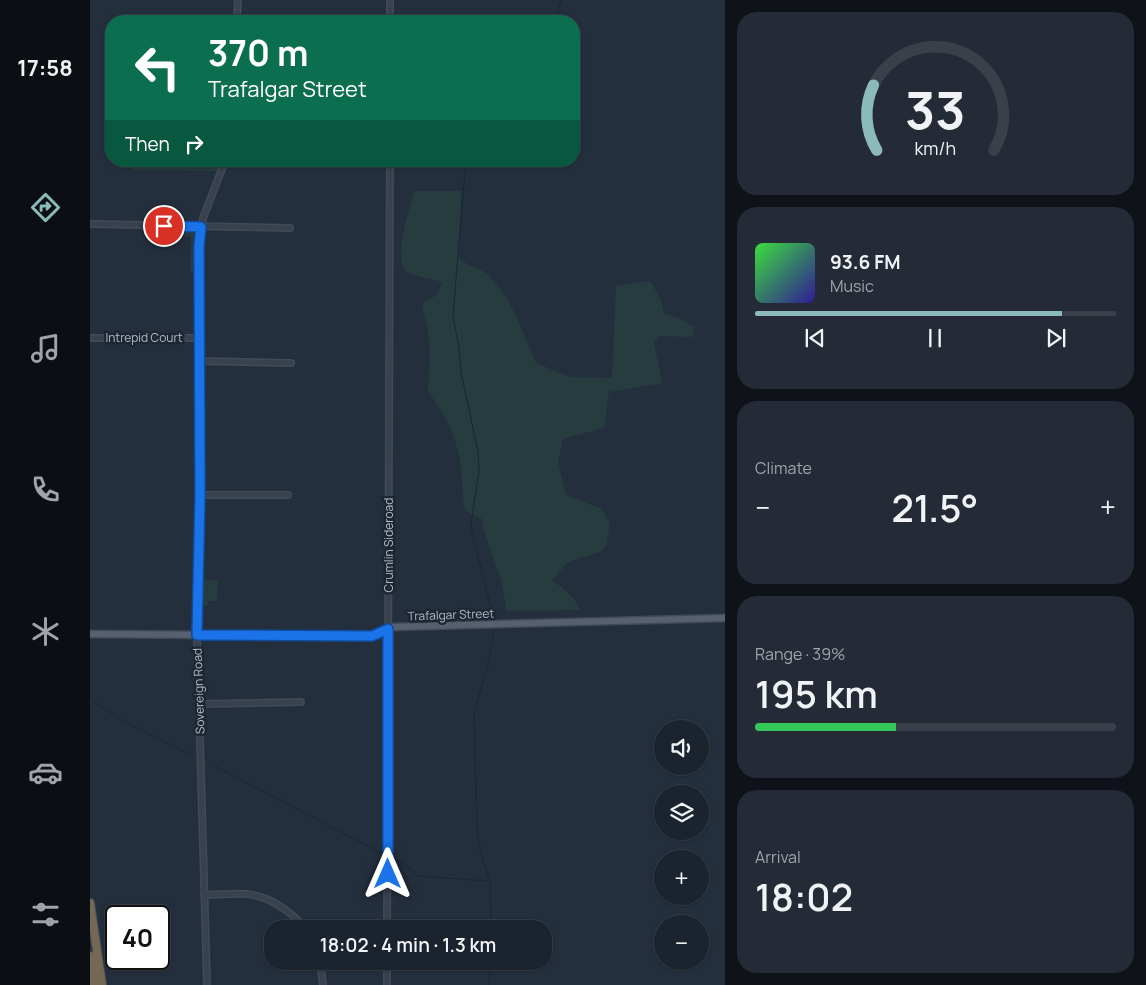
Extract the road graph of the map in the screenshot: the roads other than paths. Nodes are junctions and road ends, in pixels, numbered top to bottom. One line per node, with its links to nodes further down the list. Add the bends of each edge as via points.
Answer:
1 (238, 0): 3 (street)
2 (390, 0): 4 (street)
3 (238, 15)
4 (390, 15)
5 (223, 167): 8 (street, Sovereign Road)
6 (390, 167): 17 (street, Crumlin Sideroad)
7 (90, 224): 8 (street)
8 (201, 227): 9 (street); 11 (street, Sovereign Road)
9 (290, 228)
10 (90, 338): 11 (street, Intrepid Court)
11 (198, 338): 12 (street, Sovereign Road)
12 (199, 361): 13 (street); 14 (street, Sovereign Road)
13 (291, 363)
14 (200, 495): 15 (street); 19 (street, Sovereign Road)
15 (288, 495)
16 (725, 618): 17 (main road, Trafalgar Street)
17 (388, 629): 19 (main road, Trafalgar Street, via 372,636); 25 (street, Crumlin Sideroad)
18 (90, 634): 19 (main road, Trafalgar Street)
19 (197, 635): 21 (street, Sovereign Road)
20 (301, 702): 21 (street)
21 (200, 704): 22 (street, Sovereign Road)
22 (204, 895): 24 (street, via 247,894 262,898); 31 (street, Sovereign Road)
23 (90, 903): 30 (highway)
24 (298, 920)
25 (387, 920)
26 (90, 956): 29 (highway)
27 (321, 970): 32 (street)
28 (387, 970): 33 (street)
29 (94, 985)
30 (102, 985)
31 (207, 985)
32 (323, 985)
33 (387, 985)

